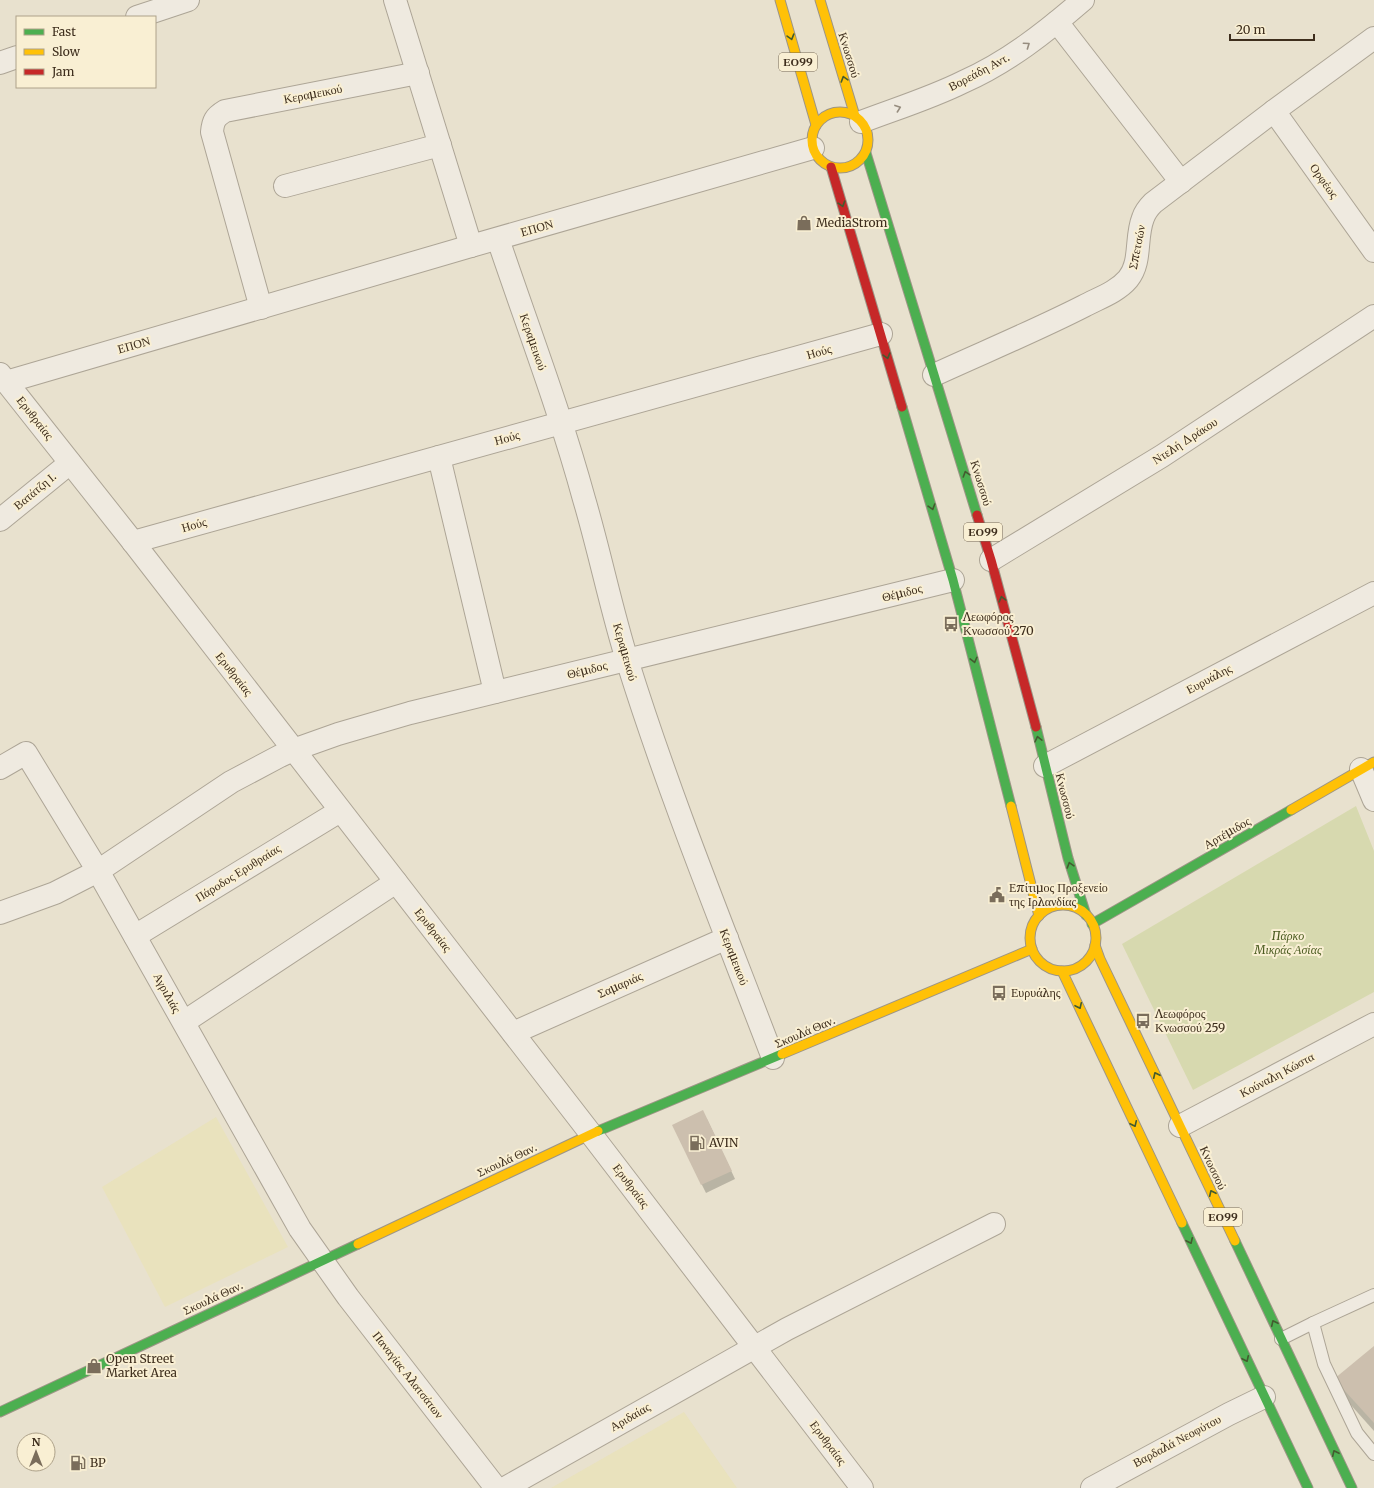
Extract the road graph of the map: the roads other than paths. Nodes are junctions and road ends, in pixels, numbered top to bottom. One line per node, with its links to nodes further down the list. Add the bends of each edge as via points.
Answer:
1 (188, 0): 6 (street)
2 (395, 0): 11 (street)
3 (780, 0): 14 (main road, ΕΟ99, one-way to 14)
4 (820, 0): 13 (main road, Κνωσσού / ΕΟ99, one-way to 4)
5 (1083, 0): 7 (street, Βορεάδη Αντ.)
6 (140, 16)
7 (1057, 22): 13 (street, Βορεάδη Αντ., one-way to 7, via 964,82 1010,57); 19 (street)
8 (1374, 38): 12 (street, Σπετσών)
9 (16, 57): 10 (street)
10 (0, 62)
11 (418, 73): 15 (street); 24 (street, Κεραμεικού, via 224,111 216,116 212,132)
12 (1274, 111): 19 (street, Σπετσών); 23 (street, Ορφέως)
13 (858, 119): 14 (main road, via 841,112 833,113 825,116); 17 (main road, ΕΟ99, via 866,127 869,144)
14 (816, 125): 16 (main road, ΕΟ99, via 812,136)
15 (440, 146): 20 (street); 22 (street)
16 (813, 148): 18 (main road, via 820,160); 21 (street, ΕΠΟΝ)
17 (866, 153): 18 (main road, via 853,166); 27 (main road, Κνωσσού / ΕΟ99)
18 (831, 167): 26 (main road, one-way to 26)
19 (1181, 182): 27 (street, Σπετσών, via 1153,203 1143,217 1136,264 1132,274 1120,286 1107,295)
20 (286, 186)
21 (498, 239): 22 (street, ΕΠΟΝ); 29 (street, Κεραμεικού)
22 (471, 246): 24 (street, ΕΠΟΝ)
23 (1374, 251)
24 (261, 308): 28 (street, ΕΠΟΝ)
25 (1374, 316): 34 (street, Ντελή Δράκου, via 1162,456)
26 (881, 334): 29 (street, Ηούς); 35 (main road, one-way to 35)
27 (934, 375): 34 (main road, Κνωσσού / ΕΟ99, one-way to 27)
28 (3, 378): 31 (street, Ερυθραίας)
29 (561, 423): 30 (street, Ηούς); 37 (street, Κεραμεικού, via 584,498)
30 (439, 457): 33 (street, Ηούς); 38 (street)
31 (70, 463): 32 (street, Βατάτζη Ι.); 33 (street, Ερυθραίας)
32 (0, 520)
33 (132, 542): 39 (street, Ερυθραίας)
34 (991, 560): 40 (main road, Κνωσσού / ΕΟ99, one-way to 34)
35 (953, 580): 37 (street, Θέμιδος); 49 (main road, one-way to 49)
36 (1374, 593): 40 (street, Ευρυάλης)
37 (627, 660): 38 (street, Θέμιδος); 52 (street, Κεραμεικού, via 664,769)
38 (495, 692): 39 (street, Θέμιδος, via 391,718)
39 (293, 750): 44 (street, Ερυθραίας); 45 (street, Θέμιδος, via 224,786)
40 (1045, 766): 48 (main road, Κνωσσού / ΕΟ99, one-way to 40, via 1068,858)
41 (1368, 766): 43 (street); 50 (main road, Αρτέμιδος)
42 (0, 768): 45 (street, Αγριλιάς, via 26,753)
43 (1374, 800)
44 (340, 810): 46 (street, Ερυθραίας); 51 (street, Πάροδος Ερυθραίας)
45 (98, 871): 47 (street, Θέμιδος, via 56,893); 51 (street, Αγριλιάς)
46 (396, 882): 56 (street); 58 (street, Ερυθραίας)
47 (0, 913)
48 (1086, 915): 49 (main road, via 1076,908 1058,906 1047,909); 50 (main road, ΕΟ99)
49 (1039, 916): 54 (main road, via 1033,923 1031,932)
50 (1092, 924): 53 (main road, ΕΟ99, via 1096,934)
51 (135, 936): 56 (street, Αγριλιάς)
52 (727, 938): 58 (street, Σαμαριάς); 59 (street, Κεραμεικού)
53 (1095, 945): 55 (main road, via 1086,962 1071,970); 60 (main road, Κνωσσού / ΕΟ99, one-way to 53)
54 (1032, 949): 55 (main road, via 1040,962); 59 (main road, Σκουλά Θαν.)
55 (1062, 971): 68 (main road, one-way to 68)
56 (184, 1022): 63 (street, Αγριλιάς, via 300,1229)
57 (1374, 1024): 60 (street, Κούναλη Κώστα)
58 (513, 1033): 61 (street, Ερυθραίας)
59 (773, 1058): 61 (main road, Σκουλά Θαν.)
60 (1180, 1126): 66 (main road, Κνωσσού / ΕΟ99, one-way to 60)
61 (591, 1134): 63 (main road, Σκουλά Θαν.); 67 (street, Ερυθραίας)
62 (994, 1224): 67 (street, Αριδαίας)
63 (321, 1261): 69 (main road, Σκουλά Θαν.); 71 (street, Παναγίας Αλατσάτων)
64 (1374, 1295): 65 (lane)
65 (1313, 1323): 66 (lane); 70 (lane, via 1324,1364 1357,1434)
66 (1282, 1340): 76 (main road, Κνωσσού / ΕΟ99, one-way to 66)
67 (754, 1346): 72 (street, Αριδαίας); 73 (street, Ερυθραίας)
68 (1264, 1397): 74 (street, Βαρδαλά Νεοφύτου); 75 (main road)
69 (0, 1412)
70 (1374, 1454)
71 (496, 1488)
72 (505, 1488)
73 (862, 1488)
74 (1092, 1488)
75 (1308, 1488)
76 (1352, 1488)

